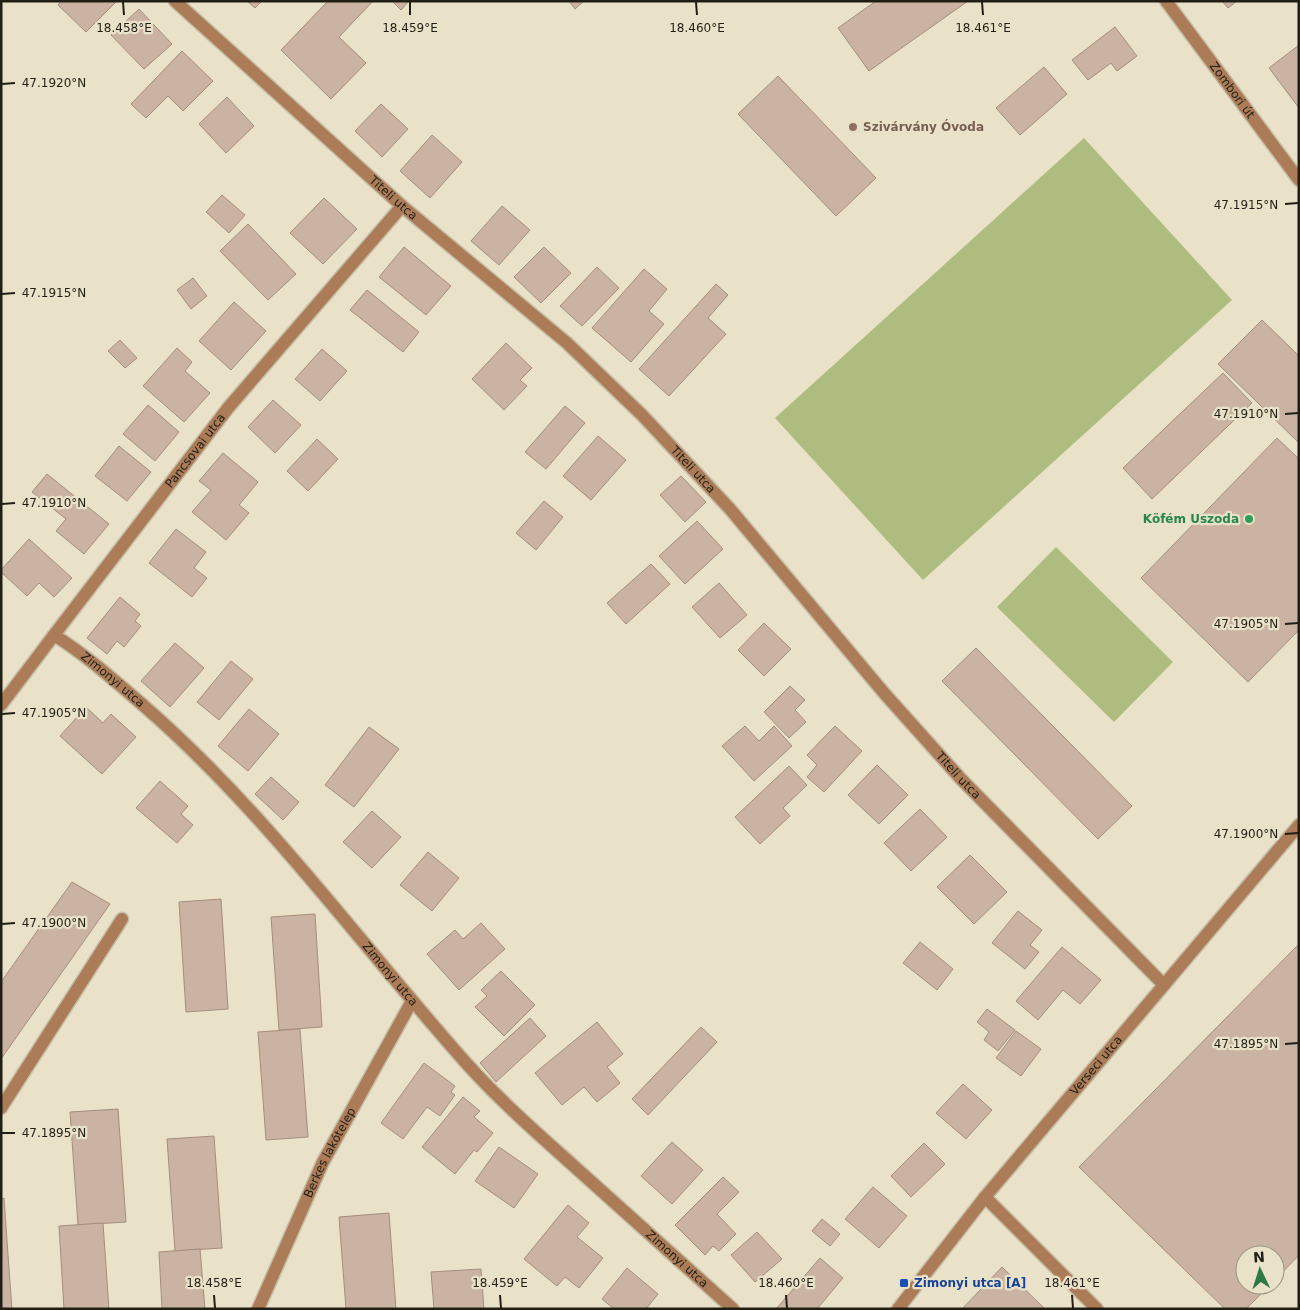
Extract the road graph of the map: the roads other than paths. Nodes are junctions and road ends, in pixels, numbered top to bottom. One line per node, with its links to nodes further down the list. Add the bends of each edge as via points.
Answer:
1 (175, 1): 4 (street, Titeli utca)
2 (1166, 1): 3 (street, Zombori út)
3 (1299, 180)
4 (402, 206): 5 (street, Pancsovai utca, via 228,408); 9 (street, Titeli utca, via 567,343 642,415 730,509 884,693 961,779)
5 (54, 634): 6 (street, Pancsovai utca); 10 (street, Zimonyi utca, via 135,698 205,763 302,868)
6 (1, 705)
7 (1299, 825): 9 (street, Verseci utca)
8 (122, 918): 11 (street)
9 (1164, 985): 12 (street, Verseci utca)
10 (412, 1001): 13 (street, Berkes lakótelep, via 323,1162); 14 (street, Zimonyi utca, via 513,1112)
11 (1, 1108)
12 (985, 1197): 15 (street, Verseci utca); 16 (street)
13 (258, 1309)
14 (733, 1309)
15 (898, 1309)
16 (1097, 1309)

